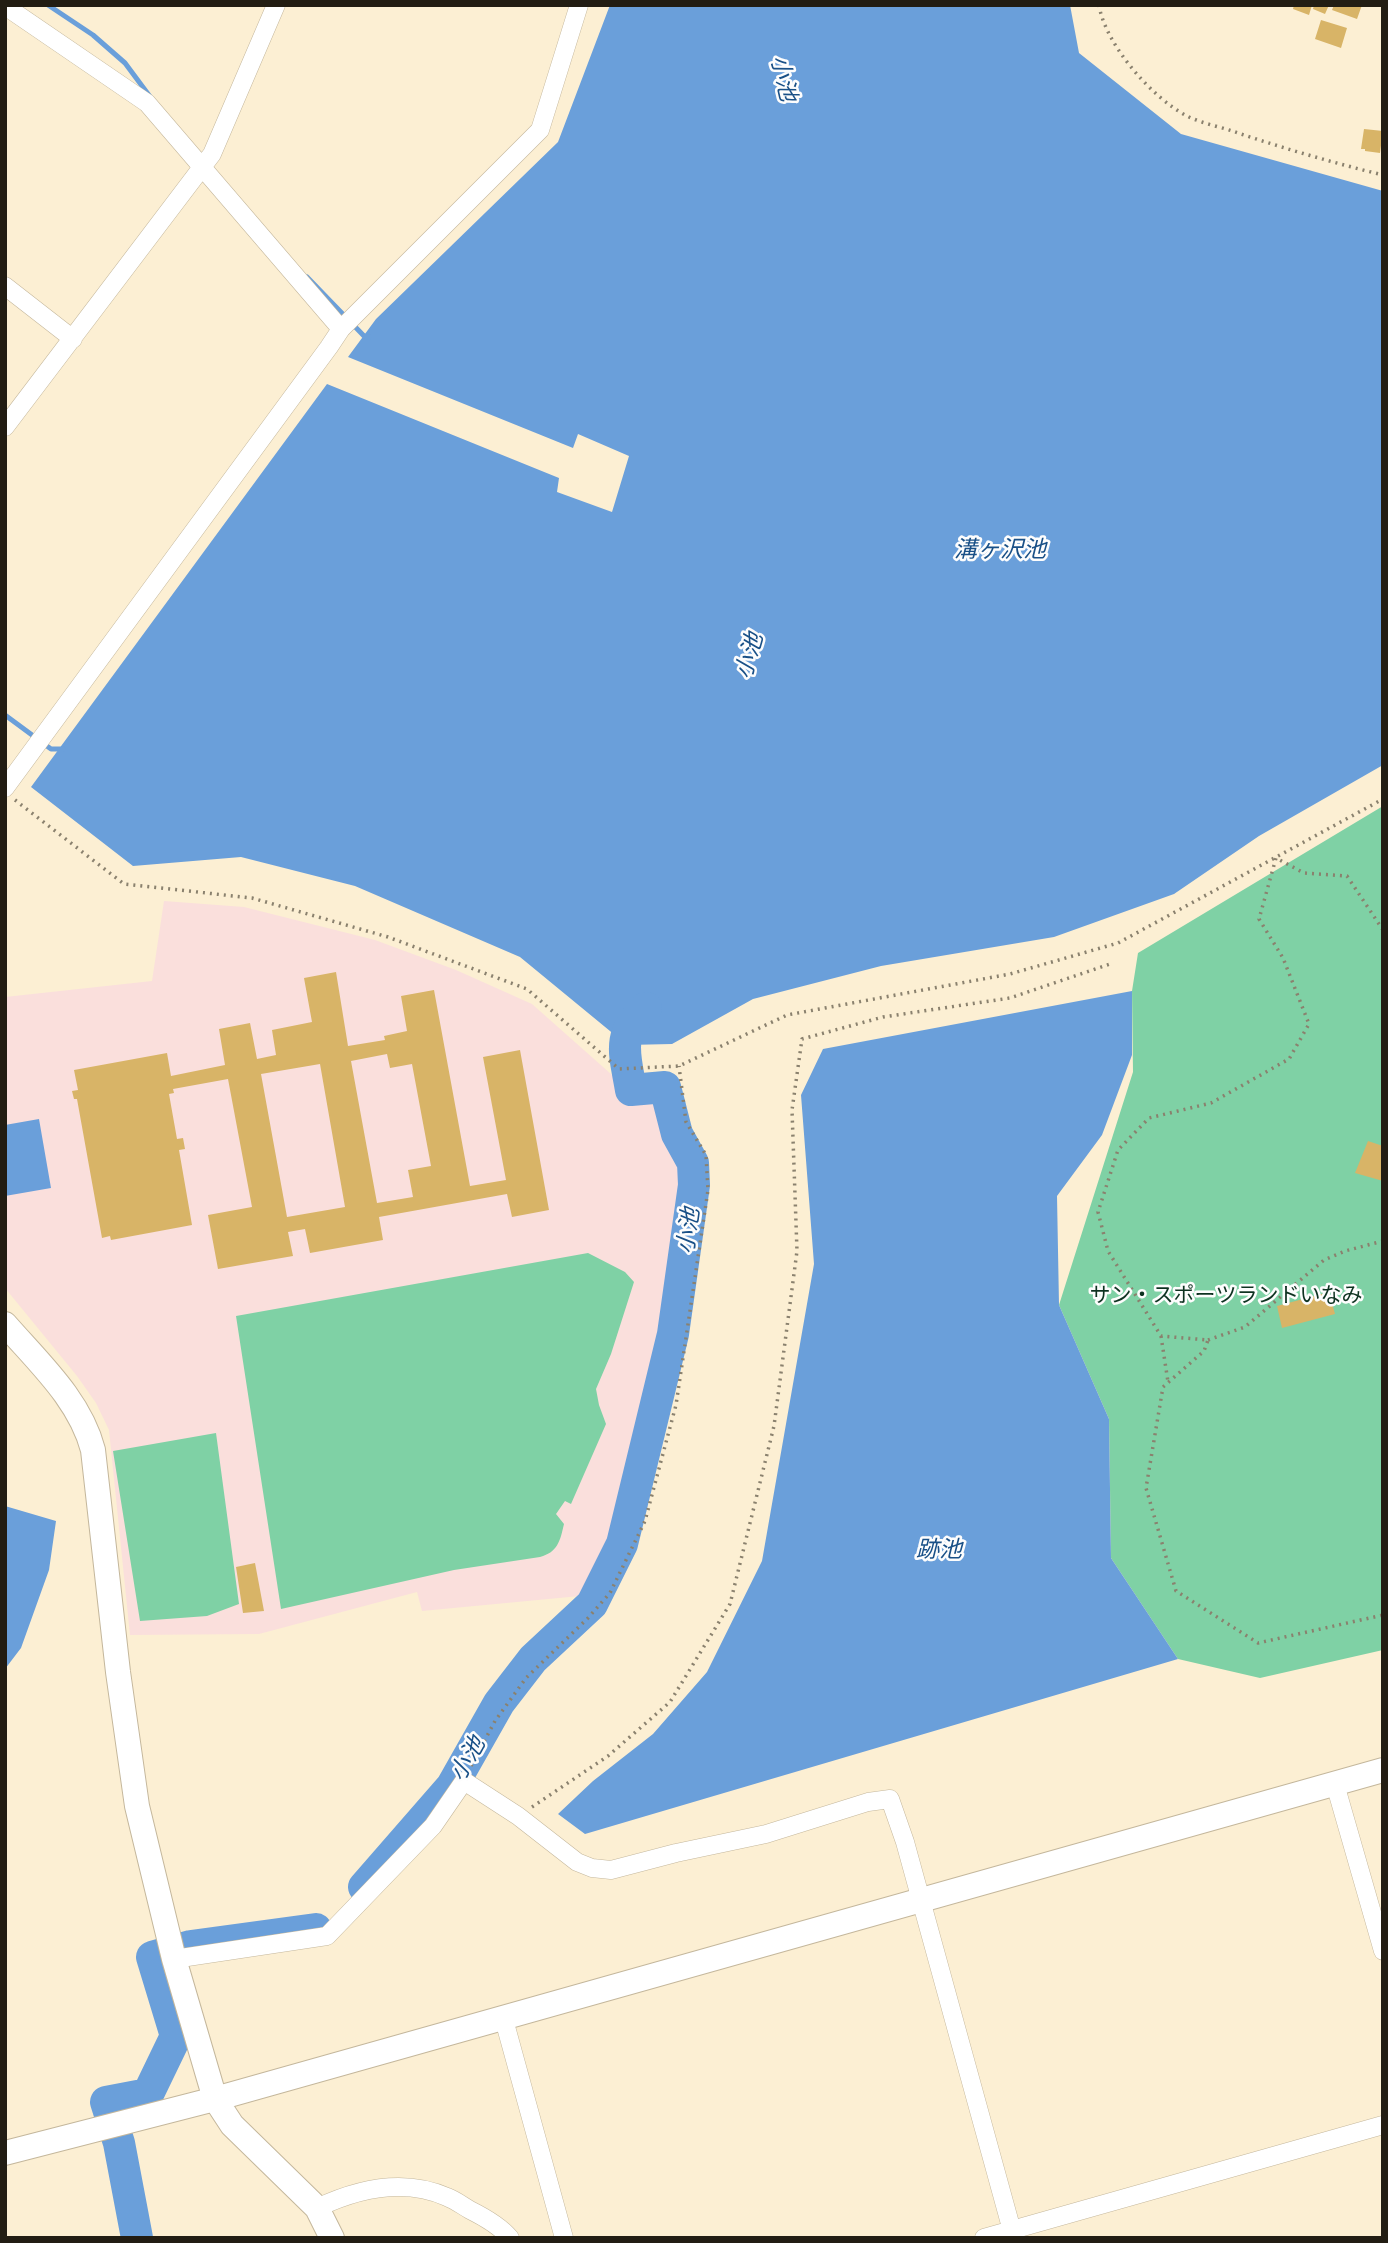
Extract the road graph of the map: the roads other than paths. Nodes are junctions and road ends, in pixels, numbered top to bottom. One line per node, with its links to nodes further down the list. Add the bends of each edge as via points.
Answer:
1 (276, 5): 4 (street, via 212,154)
2 (579, 5): 6 (street, via 540,130)
3 (5, 6): 4 (street, via 147,103)
4 (201, 168): 6 (street); 7 (street)
5 (5, 286): 7 (street)
6 (341, 329): 9 (street)
7 (73, 339): 8 (street)
8 (5, 428)
9 (5, 790)
10 (5, 1324): 15 (street, via 74,1405 89,1434 137,1806)
11 (1383, 1770): 12 (street)
12 (1335, 1784): 13 (street); 14 (street)
13 (920, 1900): 15 (street, via 890,1799 611,1870 577,1862 464,1781 433,1826 327,1936); 16 (street); 21 (street)
14 (1383, 1951)
15 (174, 1959): 17 (street)
16 (503, 2016): 17 (street); 24 (street)
17 (215, 2099): 19 (street); 20 (street, via 232,2125)
18 (1383, 2125): 21 (street)
19 (5, 2153)
20 (317, 2208): 22 (street); 23 (street, via 344,2195 386,2187 420,2189 447,2196)
21 (1013, 2234): 25 (street)
22 (332, 2238)
23 (510, 2238)
24 (564, 2238)
25 (984, 2238)

